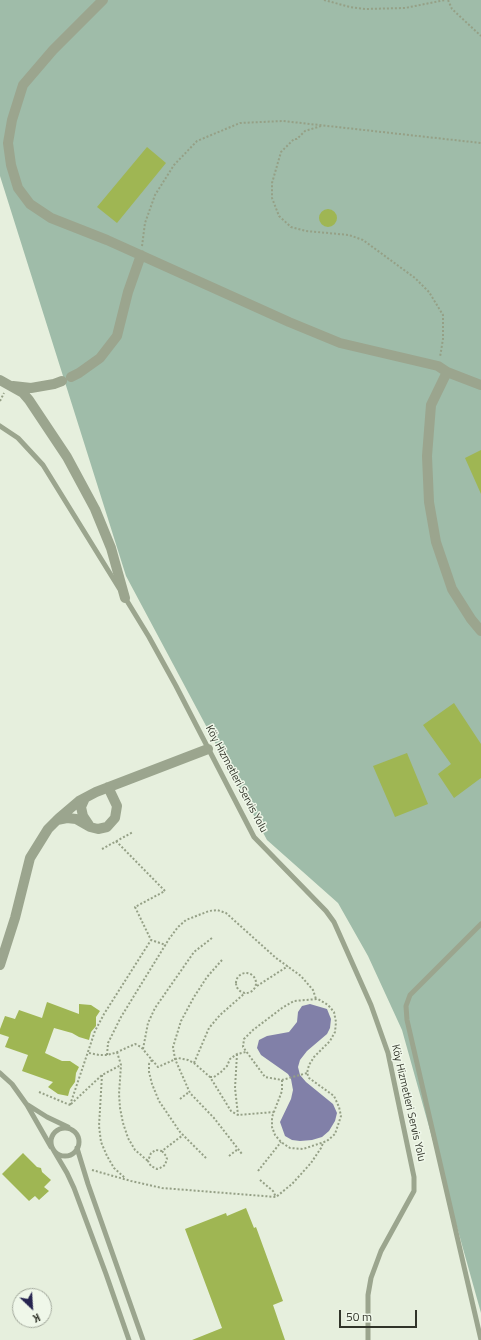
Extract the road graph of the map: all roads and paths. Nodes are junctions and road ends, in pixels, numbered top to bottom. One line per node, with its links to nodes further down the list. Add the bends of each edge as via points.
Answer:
1 (103, 0): 7 (street, via 53,50 24,85 12,120 8,142 11,165 18,188 30,204 51,218)
2 (324, 0): 3 (path, via 365,9 405,8)
3 (447, 0): 4 (path, via 452,9)
4 (481, 36)
5 (322, 125): 6 (path); 7 (path, via 283,121 240,124 197,141 174,165 155,195 145,223); 8 (path, via 305,131 281,152 272,183 272,198 279,216 291,227 349,235 363,240 415,278 429,292 443,316 443,339)
6 (481, 143)
7 (141, 255): 8 (street, via 340,343); 11 (street, via 116,336 100,358 79,373 54,384 31,388)
8 (438, 366): 9 (street)
9 (447, 372): 12 (street); 15 (street, via 431,405 427,456 429,502 436,542 452,589)
10 (0, 380): 11 (street)
11 (9, 385): 14 (street, via 29,400 67,457 95,509 111,548)
12 (481, 385)
13 (0, 426): 14 (lane, Köy Hizmetleri Servis Yolu, via 18,438 42,465)
14 (125, 598): 16 (lane, Köy Hizmetleri Servis Yolu, via 149,637)
15 (481, 631)
16 (208, 749): 17 (street); 75 (lane, Köy Hizmetleri Servis Yolu, via 254,837 326,910 334,922 371,1005 388,1053 414,1177 414,1191 381,1251 371,1278 368,1295)
17 (108, 787): 18 (street); 20 (street, via 117,806 115,818 107,827)
18 (85, 798): 19 (street); 20 (street, via 81,807)
19 (56, 820): 20 (street, via 76,819); 29 (street, via 30,858)
20 (90, 827)
21 (133, 832): 22 (path)
22 (116, 841): 23 (path); 26 (path, via 165,891 135,907)
23 (102, 849)
24 (481, 924): 76 (lane, via 410,995 406,1006 407,1020)
25 (212, 938): 34 (path, via 194,952 155,1008 148,1023)
26 (151, 940): 27 (path); 37 (path, via 104,1014 95,1031)
27 (166, 945): 30 (path, via 186,920 217,910 226,913); 39 (path, via 121,1018 108,1044)
28 (222, 960): 40 (path, via 207,977 181,1022 173,1047)
29 (0, 965)
30 (288, 966): 31 (path); 33 (path, via 313,990)
31 (256, 986): 32 (path); 32 (path, via 254,976 248,973 241,975 237,980 237,987)
32 (245, 993): 42 (path, via 209,1028)
33 (316, 999): 36 (path, via 294,1001 266,1018 244,1039 243,1047); 45 (path, via 334,1012 336,1032 314,1057)
34 (143, 1049): 35 (path, via 136,1044); 41 (path)
35 (117, 1052): 39 (path); 43 (path)
36 (246, 1052): 38 (path); 48 (path, via 265,1077)
37 (89, 1053): 39 (path); 53 (path)
38 (237, 1054): 47 (path, via 221,1072); 55 (path, via 235,1088)
39 (107, 1055)
40 (175, 1059): 41 (path, via 158,1066); 42 (path); 50 (path)
41 (152, 1060): 57 (path, via 149,1064 152,1084 168,1115)
42 (194, 1063): 47 (path)
43 (121, 1065): 46 (path); 67 (path, via 119,1094 123,1123 135,1150)
44 (0, 1073): 52 (lane, via 12,1084)
45 (307, 1073): 48 (path); 59 (path, via 309,1078 334,1096 339,1107 341,1116 335,1134)
46 (102, 1076): 53 (path); 71 (path, via 99,1126 101,1142 114,1168)
47 (210, 1078): 55 (path, via 231,1111)
48 (282, 1080): 54 (path, via 282,1091)
49 (39, 1092): 53 (path)
50 (189, 1092): 51 (path); 62 (path, via 214,1118)
51 (180, 1099)
52 (27, 1105): 56 (lane); 61 (lane)
53 (70, 1105)
54 (274, 1112): 55 (path); 58 (path, via 272,1127)
55 (238, 1115)
56 (70, 1128): 60 (lane, via 79,1139); 61 (lane, via 61,1128 53,1133)
57 (183, 1135): 63 (path); 66 (path)
58 (281, 1142): 59 (path, via 290,1148 303,1149); 69 (path)
59 (323, 1143): 72 (path, via 311,1163)
60 (77, 1148): 61 (lane, via 66,1156 57,1154); 68 (lane)
61 (52, 1149): 73 (lane, via 74,1188)
62 (238, 1149): 64 (path); 65 (path)
63 (162, 1152): 67 (path, via 153,1151); 67 (path, via 167,1159 163,1167 154,1168)
64 (242, 1154)
65 (229, 1156)
66 (207, 1159)
67 (148, 1161)
68 (83, 1169): 71 (path); 74 (lane)
69 (258, 1171)
70 (260, 1180): 72 (path)
71 (130, 1181): 72 (path, via 162,1188)
72 (276, 1197)
73 (128, 1340)
74 (143, 1340)
75 (368, 1340)
76 (481, 1340)

